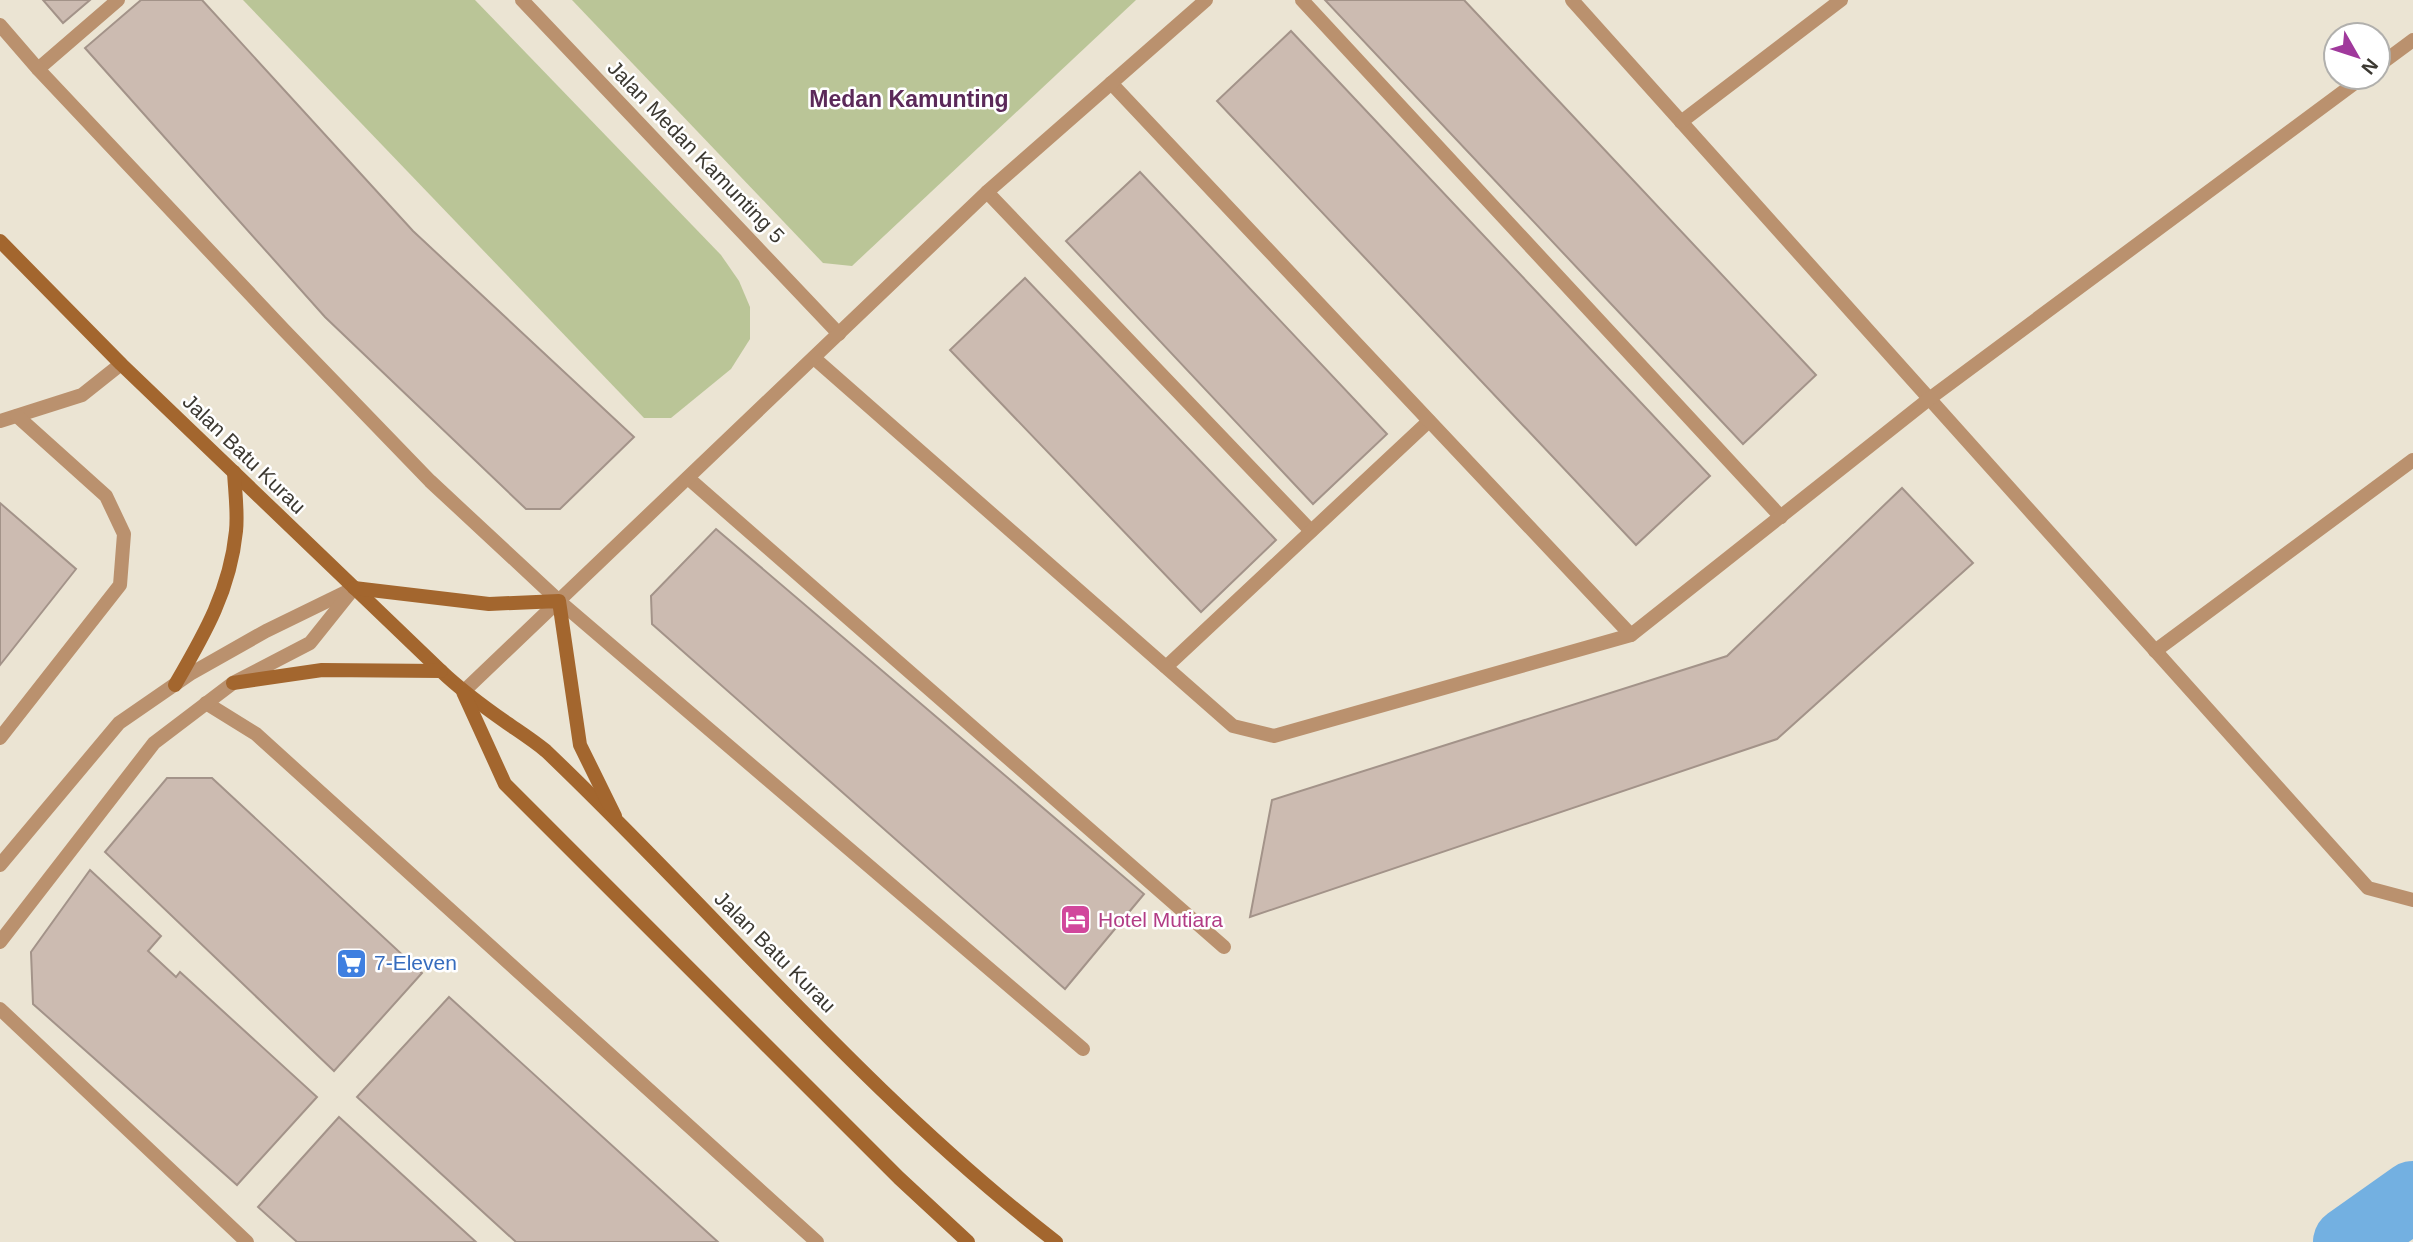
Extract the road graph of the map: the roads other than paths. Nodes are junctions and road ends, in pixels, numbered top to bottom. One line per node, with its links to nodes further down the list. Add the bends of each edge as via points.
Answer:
1 (118, 0): 10 (street)
2 (522, 0): 16 (street, Jalan Medan Kamunting 5)
3 (1206, 0): 11 (street)
4 (1302, 0): 26 (street)
5 (1572, 0): 13 (street)
6 (1841, 0): 13 (street)
7 (0, 25): 10 (street)
8 (2413, 40): 9 (street)
9 (2392, 56)
10 (38, 69): 29 (street, via 420,471)
11 (1111, 83): 14 (street); 22 (street)
12 (2344, 91): 19 (street)
13 (1681, 122): 19 (street)
14 (987, 192): 16 (street); 27 (street)
15 (0, 241): 18 (main road, Jalan Batu Kurau)
16 (839, 334): 17 (street)
17 (814, 358): 25 (street); 32 (street)
18 (121, 364): 20 (street, via 82,395); 24 (main road, Jalan Batu Kurau)
19 (1929, 399): 26 (street); 31 (street)
20 (17, 416): 21 (street); 38 (street, via 106,496 124,534 120,585)
21 (0, 421)
22 (1429, 421): 27 (street); 30 (street)
23 (2413, 460): 31 (street)
24 (234, 472): 28 (main road, Jalan Batu Kurau); 35 (main road, via 237,529 230,573 211,622)
25 (688, 478): 29 (street); 43 (street)
26 (1781, 517): 30 (street)
27 (1311, 531): 32 (street)
28 (354, 588): 29 (main road, via 489,604); 33 (main road, Jalan Batu Kurau); 34 (street, via 310,643); 35 (street, via 266,631)
29 (559, 601): 36 (street); 39 (main road, via 580,745); 45 (street)
30 (1631, 635): 32 (street, via 1274,736 1233,726)
31 (2155, 651): 41 (street, via 2368,888)
32 (1166, 667)
33 (441, 671): 34 (main road, via 322,670); 36 (main road, Jalan Batu Kurau)
34 (233, 683): 37 (street)
35 (175, 685): 40 (street, via 119,723)
36 (463, 692): 39 (main road, Jalan Batu Kurau, via 543,749); 48 (main road, Jalan Batu Kurau, via 505,783)
37 (206, 703): 42 (street, via 154,743); 47 (street, via 256,734)
38 (0, 738)
39 (621, 826): 49 (main road, Jalan Batu Kurau, via 935,1139)
40 (0, 865)
41 (2413, 900)
42 (0, 942)
43 (1224, 947)
44 (0, 1009): 46 (street)
45 (1083, 1049)
46 (247, 1242)
47 (817, 1242)
48 (968, 1242)
49 (1056, 1242)

